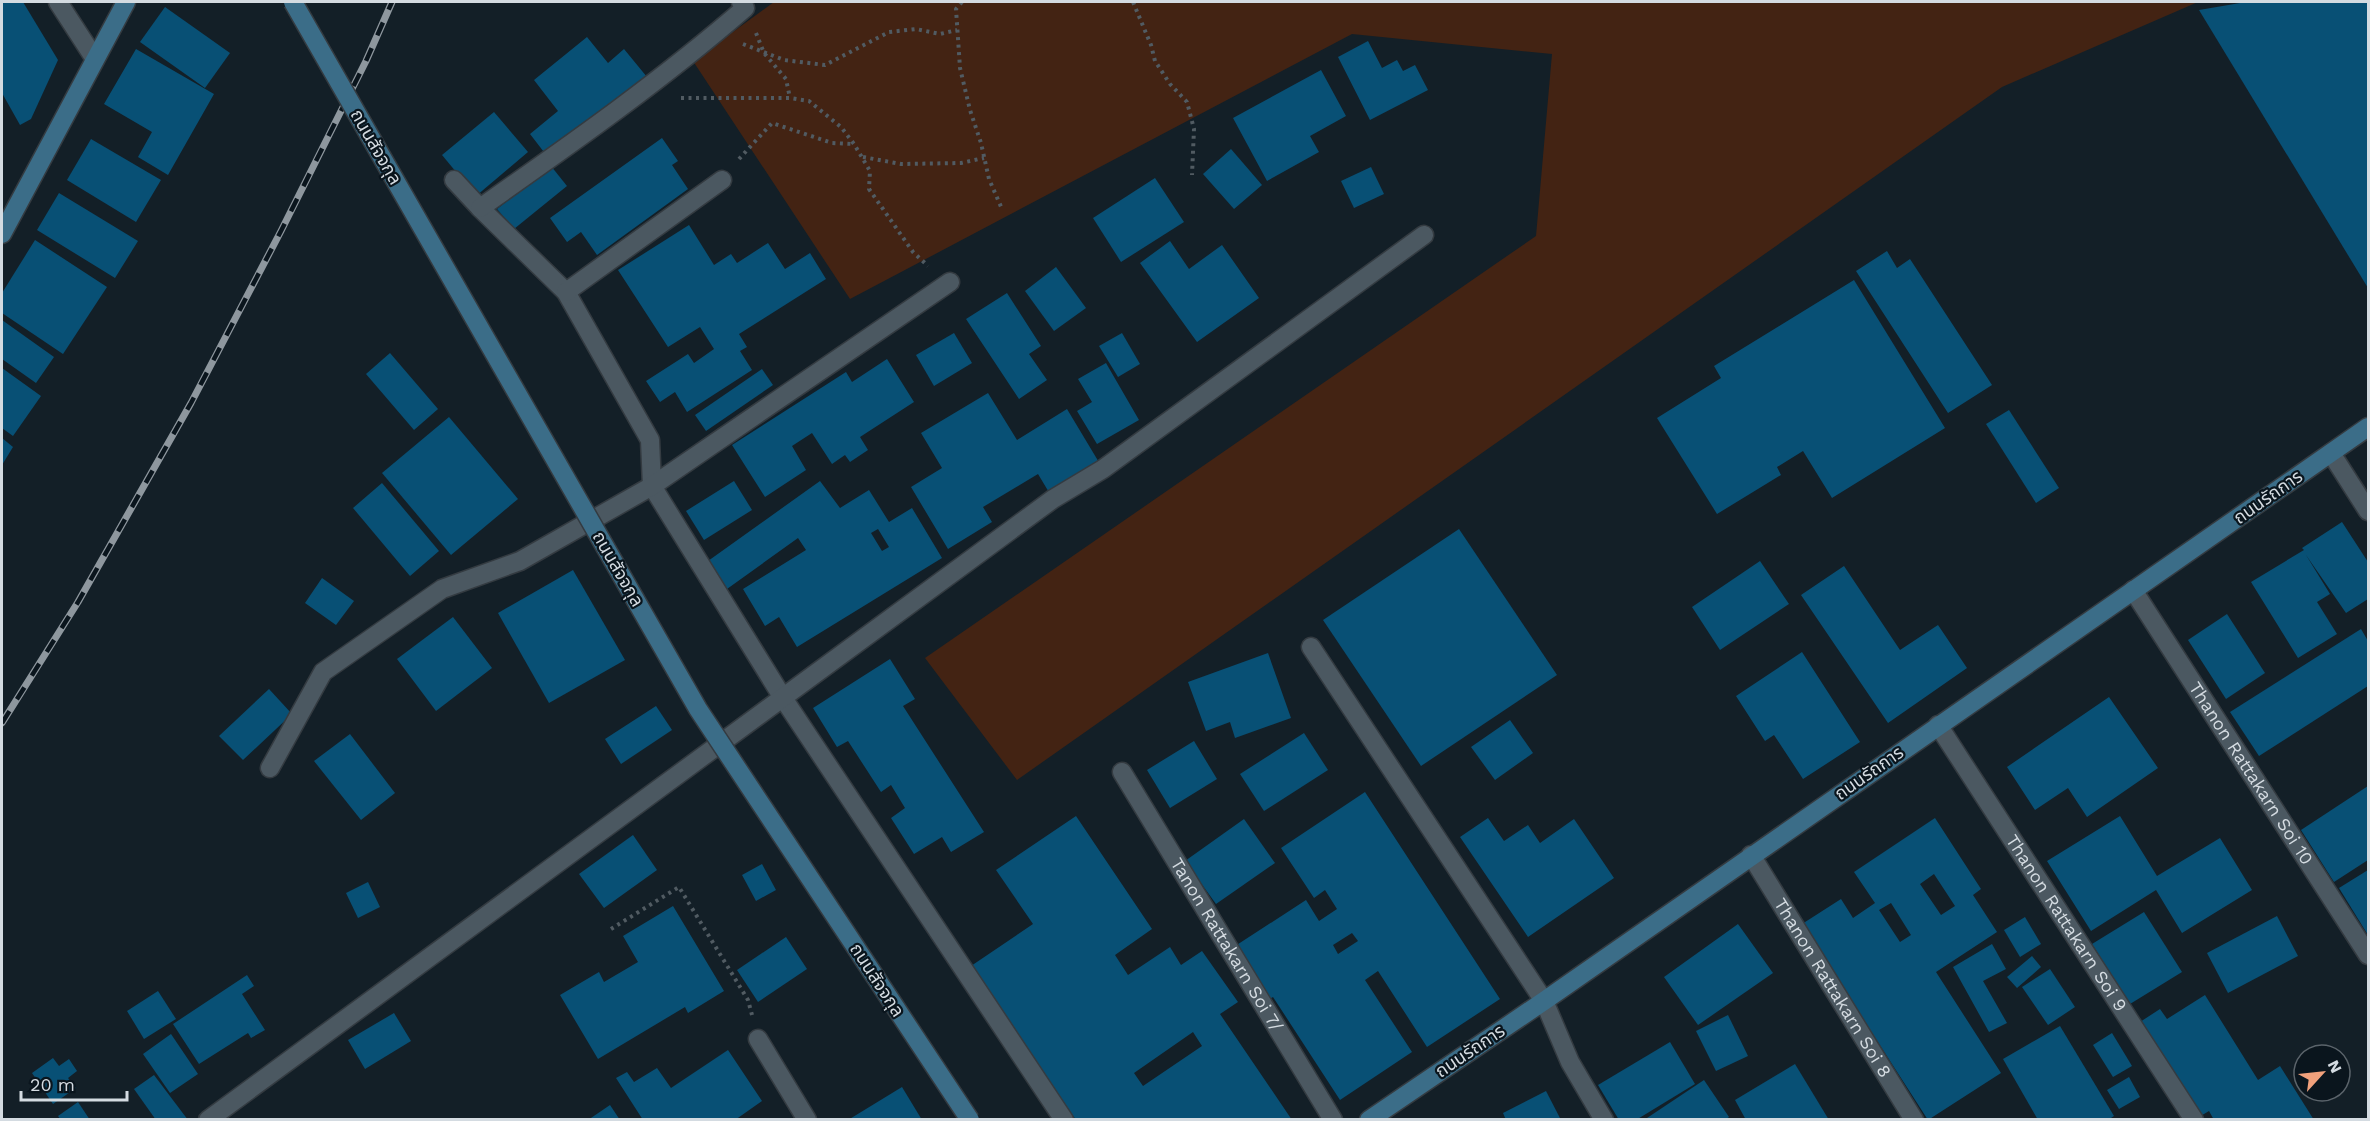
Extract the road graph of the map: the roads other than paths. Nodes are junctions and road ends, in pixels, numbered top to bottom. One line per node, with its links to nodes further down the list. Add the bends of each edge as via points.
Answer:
1 (58, 2): 5 (street)
2 (126, 2): 5 (street)
3 (293, 2): 29 (street, ถนนสัจจกุล, bridge, via 698,709)
4 (743, 4): 8 (street, via 701,46)
5 (95, 59): 9 (street)
6 (454, 180): 8 (street)
7 (722, 180): 12 (street)
8 (480, 208): 12 (street)
9 (2, 234)
10 (1424, 235): 19 (street, via 1103,469 1053,499)
11 (950, 282): 15 (street)
12 (566, 292): 15 (street, via 650,440)
13 (2368, 428): 14 (street, ถนนรัถการ)
14 (2331, 453): 16 (street); 17 (street, ถนนรัถการ)
15 (652, 486): 19 (street); 21 (street, via 520,561 442,589 323,672)
16 (2368, 511)
17 (2133, 590): 20 (street, ถนนรัถการ); 24 (street, Thanon Rattakarn Soi 10)
18 (1311, 647): 25 (street)
19 (783, 698): 27 (street); 30 (street)
20 (1938, 725): 23 (street, ถนนรัถการ); 35 (street, Thanon Rattakarn Soi 9)
21 (270, 768)
22 (1122, 772): 31 (street, Tanon Rattakarn Soi 7/)
23 (1751, 855): 25 (street, ถนนรัถการ); 34 (street, Thanon Rattakarn Soi 8)
24 (2368, 955)
25 (1544, 1001): 32 (street, ถนนรัถการ); 33 (street, via 1570,1062)
26 (758, 1038): 28 (street)
27 (208, 1119)
28 (807, 1119)
29 (970, 1119)
30 (1064, 1119)
31 (1333, 1119)
32 (1369, 1119)
33 (1604, 1119)
34 (1914, 1119)
35 (2194, 1119)

